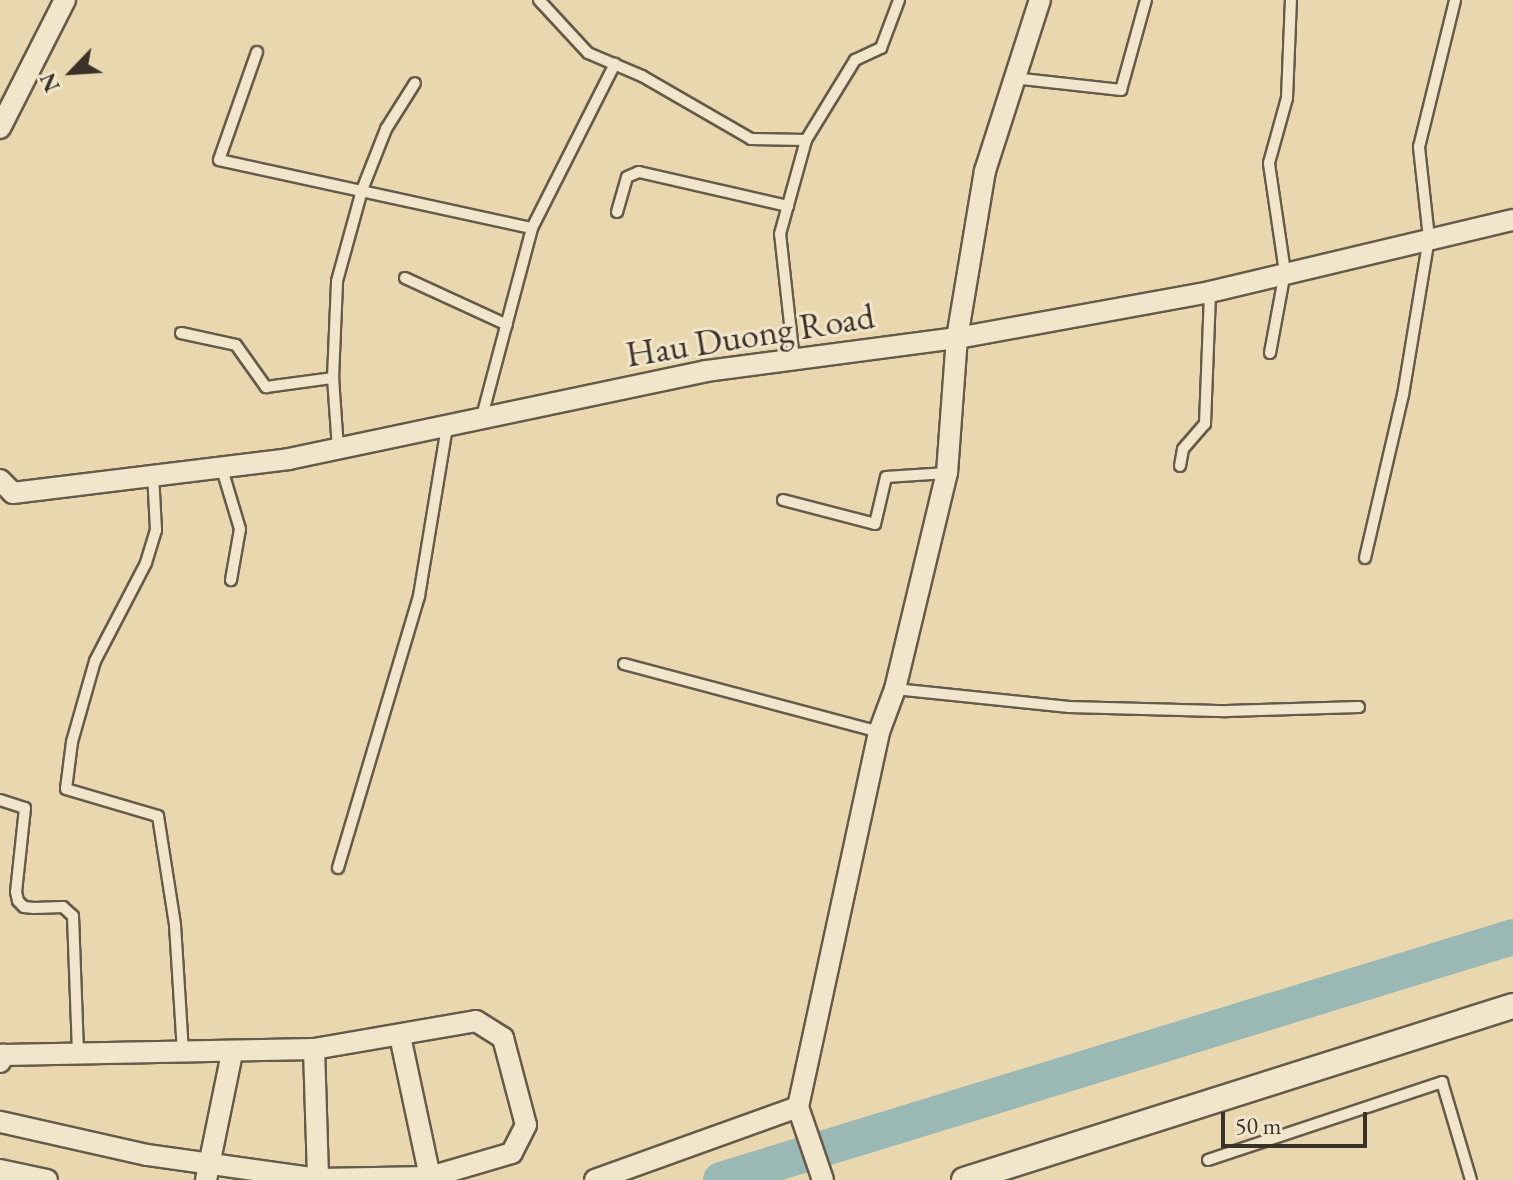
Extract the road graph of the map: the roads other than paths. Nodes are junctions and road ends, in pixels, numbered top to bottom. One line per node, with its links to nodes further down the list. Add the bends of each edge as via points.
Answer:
1 (65, 0): 12 (street)
2 (539, 0): 9 (lane, via 588,53)
3 (899, 0): 13 (lane, via 881,48 855,60)
4 (1040, 0): 10 (street)
5 (1146, 0): 10 (lane, via 1121,90)
6 (1291, 0): 20 (lane, via 1287,98 1269,163)
7 (1455, 0): 19 (lane, via 1419,147)
8 (257, 52): 14 (lane, via 219,160)
9 (615, 64): 13 (lane, via 751,139); 18 (lane)
10 (1012, 78): 25 (street, via 985,171)
11 (415, 83): 14 (lane, via 386,129)
12 (0, 128)
13 (806, 140): 15 (lane)
14 (362, 190): 18 (lane); 28 (lane, via 337,281)
15 (788, 206): 16 (lane, via 639,172 627,177); 27 (lane, via 780,234)
16 (617, 212)
17 (1513, 220): 19 (street, Hau Duong Road)
18 (532, 228): 23 (lane)
19 (1429, 238): 20 (street, Hau Duong Road); 38 (lane, via 1403,395)
20 (1285, 272): 22 (street, Hau Duong Road); 26 (lane)
21 (405, 278): 23 (lane)
22 (1210, 292): 25 (street, Hau Duong Road); 32 (lane, via 1205,424 1183,449)
23 (507, 325): 29 (lane)
24 (181, 333): 28 (lane, via 236,345 266,387)
25 (957, 338): 27 (street, Hau Duong Road); 34 (street)
26 (1270, 353)
27 (794, 360): 29 (street, Hau Duong Road, via 706,371)
28 (333, 378): 31 (lane)
29 (480, 420): 30 (street, Hau Duong Road)
30 (447, 427): 31 (street, Hau Duong Road); 45 (lane, via 419,596)
31 (338, 449): 33 (street, Hau Duong Road)
32 (1180, 466)
33 (222, 469): 35 (street, Hau Duong Road); 39 (lane, via 240,529)
34 (947, 473): 37 (lane, via 886,477 875,524); 41 (street)
35 (153, 474): 36 (street, Hau Duong Road); 49 (lane, via 156,530 146,563 95,661 72,742 66,789 158,816 175,925)
36 (4, 489)
37 (783, 500)
38 (1365, 558)
39 (231, 580)
40 (624, 664): 43 (lane)
41 (895, 689): 42 (lane, via 1069,707); 43 (street)
42 (1359, 707)
43 (879, 732): 53 (street)
44 (0, 800): 50 (lane, via 25,808 18,901 24,907 63,907 73,916)
45 (338, 868)
46 (1513, 1006): 63 (street)
47 (400, 1036): 48 (street); 59 (street); 59 (street, via 476,1021 503,1038 526,1125 512,1153)
48 (314, 1049): 51 (street); 60 (street)
49 (183, 1051): 50 (street); 51 (street)
50 (78, 1053): 52 (street, via 3,1055)
51 (232, 1053): 57 (street)
52 (0, 1062)
53 (798, 1107): 58 (street); 62 (street)
54 (0, 1122): 57 (street)
55 (1208, 1160): 64 (lane, via 1442,1082)
56 (0, 1170): 61 (street)
57 (209, 1171): 60 (street, via 238,1169)
58 (822, 1176)
59 (430, 1177): 60 (street)
60 (318, 1179)
61 (47, 1180)
62 (595, 1180)
63 (964, 1180)
64 (1471, 1180)

